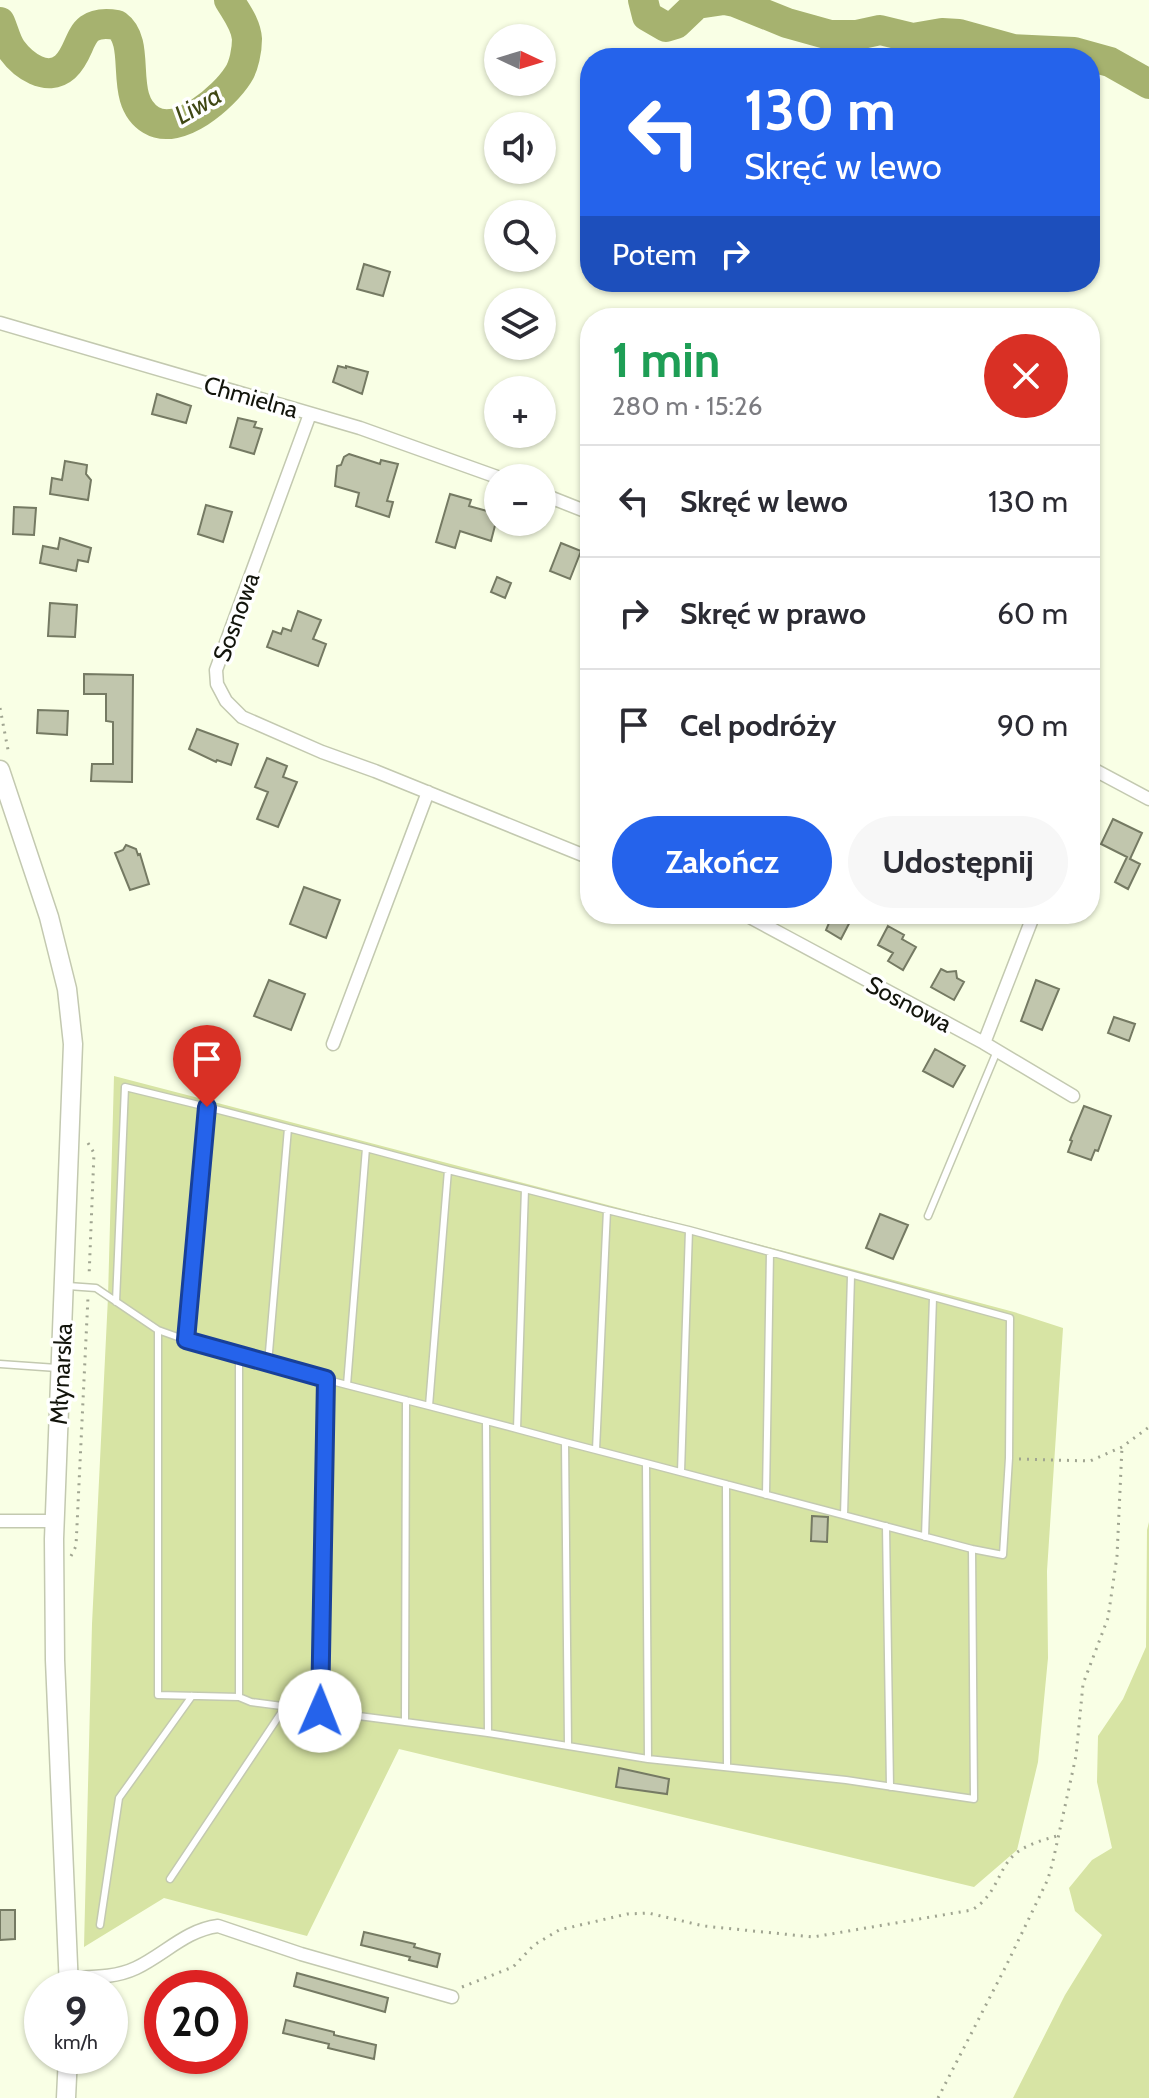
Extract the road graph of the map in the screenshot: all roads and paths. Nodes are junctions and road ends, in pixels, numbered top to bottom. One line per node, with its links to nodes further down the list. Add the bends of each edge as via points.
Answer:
1 (0, 323): 2 (street, Chmielna)
2 (310, 414): 3 (street, Chmielna); 8 (street, Sosnowa, via 223,645 217,684 242,717)
3 (484, 472)
4 (556, 500): 5 (street)
5 (580, 509)
6 (0, 770): 27 (street, Młynarska, via 67,989 73,1044)
7 (1100, 774): 9 (street)
8 (428, 792): 10 (street, Sosnowa); 14 (street)
9 (1149, 799)
10 (580, 854)
11 (763, 924): 13 (street, Sosnowa)
12 (1030, 924): 13 (street)
13 (984, 1043): 15 (street, Sosnowa)
14 (333, 1044)
15 (997, 1051): 16 (street, Sosnowa); 23 (lane)
16 (1073, 1096)
17 (207, 1107): 18 (lane); 29 (lane, via 125,1087); 31 (lane)
18 (288, 1128): 19 (lane); 34 (lane)
19 (366, 1148): 20 (lane); 37 (lane)
20 (448, 1170): 21 (lane); 39 (lane)
21 (525, 1189): 22 (lane); 42 (lane)
22 (607, 1210): 24 (lane); 45 (lane)
23 (928, 1216)
24 (689, 1230): 25 (lane); 48 (lane)
25 (770, 1252): 26 (lane); 50 (lane)
26 (851, 1276): 28 (lane); 51 (lane)
27 (65, 1286): 29 (lane, via 96,1288); 35 (street, Młynarska)
28 (933, 1298): 46 (lane, via 1010,1318); 55 (lane)
29 (116, 1302): 30 (lane)
30 (158, 1330): 31 (lane); 57 (lane, via 158,1695)
31 (186, 1340): 32 (lane)
32 (239, 1356): 34 (lane); 58 (lane)
33 (0, 1364): 35 (lane)
34 (268, 1364): 36 (lane)
35 (61, 1368): 53 (street, Młynarska)
36 (326, 1379): 37 (lane); 60 (lane)
37 (347, 1385): 38 (lane)
38 (406, 1400): 39 (lane); 61 (lane)
39 (429, 1406): 40 (lane)
40 (486, 1421): 42 (lane); 62 (lane)
41 (1149, 1427): 44 (path)
42 (517, 1429): 43 (lane)
43 (565, 1442): 45 (lane); 63 (lane)
44 (1122, 1447): 46 (path, via 1090,1461); 67 (path, via 1108,1618 1083,1684 1076,1756)
45 (596, 1450): 47 (lane)
46 (1009, 1458): 56 (lane, via 1003,1555)
47 (646, 1463): 48 (lane); 64 (lane)
48 (681, 1472): 49 (lane)
49 (726, 1484): 50 (lane); 65 (lane)
50 (766, 1495): 51 (lane)
51 (844, 1515): 54 (lane)
52 (0, 1521): 53 (street)
53 (54, 1521): 70 (street, Młynarska)
54 (886, 1526): 55 (lane); 66 (lane)
55 (925, 1537): 56 (lane)
56 (972, 1549): 66 (lane, via 974,1799)
57 (192, 1696): 58 (lane); 69 (lane, via 119,1798)
58 (239, 1697): 59 (lane)
59 (285, 1707): 60 (lane); 68 (lane)
60 (320, 1711): 61 (lane)
61 (405, 1722): 62 (lane)
62 (488, 1733): 63 (lane)
63 (568, 1745): 64 (lane)
64 (648, 1759): 65 (lane)
65 (727, 1767): 66 (lane)
66 (890, 1787)
67 (1057, 1836): 72 (path, via 1014,1855 986,1901 972,1910 813,1937 627,1914 559,1930 513,1967 460,1988); 75 (path, via 1048,1879)
68 (170, 1879)
69 (100, 1925)
70 (68, 1970)
71 (128, 1970): 72 (street, via 186,1936 218,1926)
72 (452, 1997)
73 (67, 2074): 74 (street)
74 (66, 2098)
75 (938, 2098)

